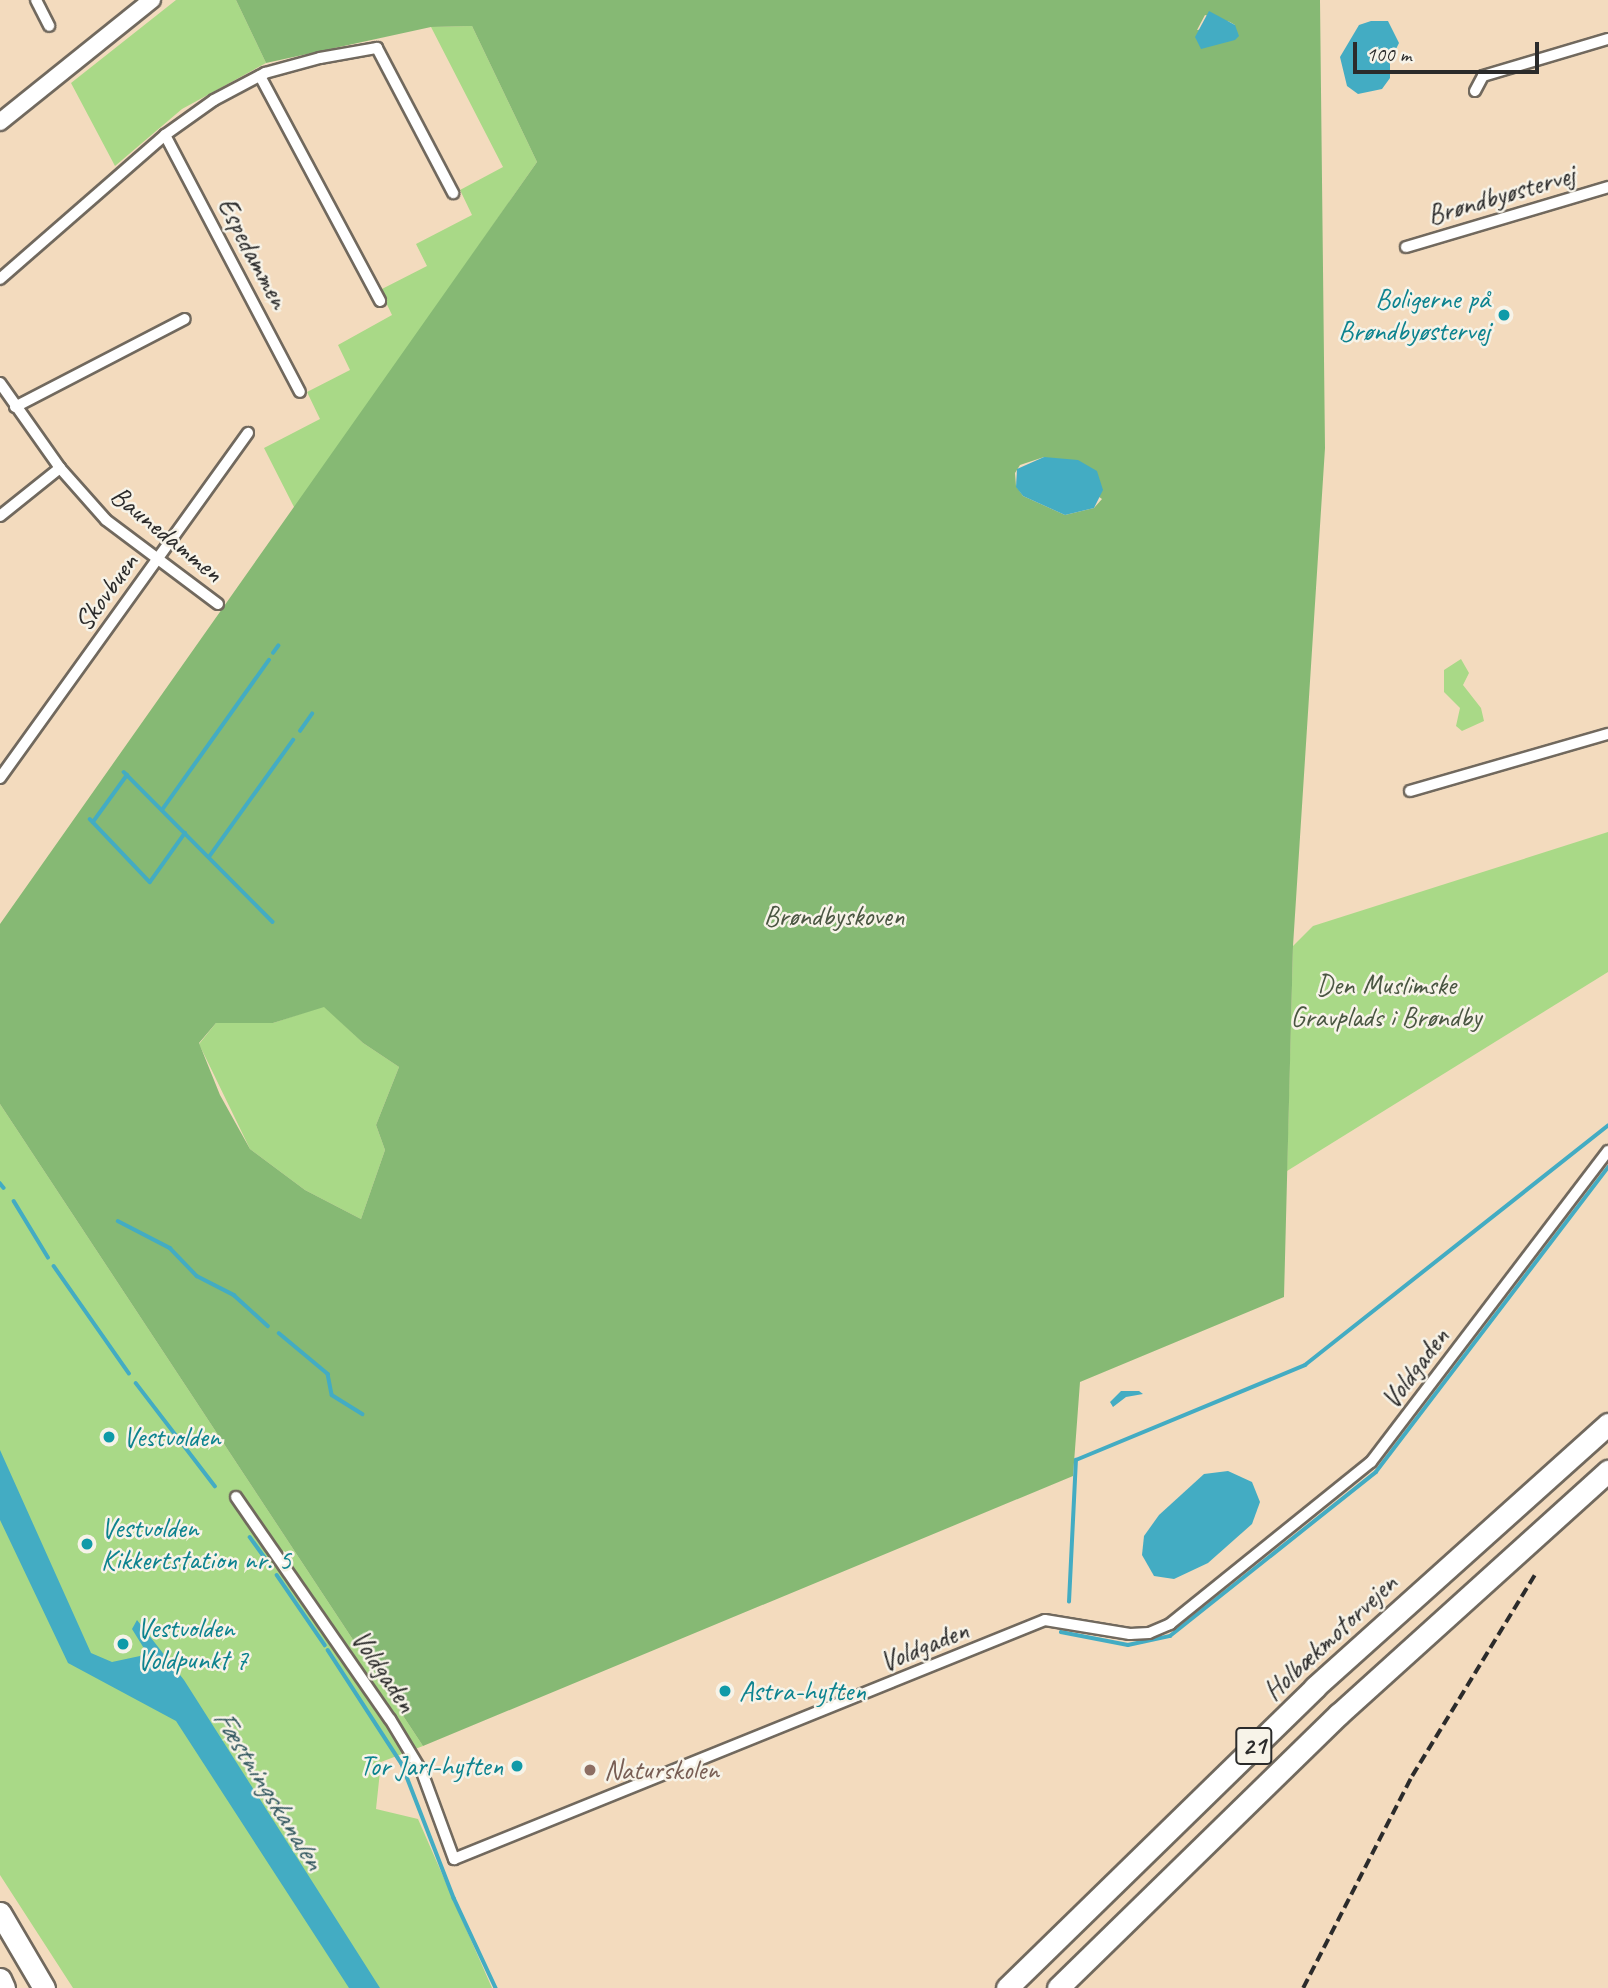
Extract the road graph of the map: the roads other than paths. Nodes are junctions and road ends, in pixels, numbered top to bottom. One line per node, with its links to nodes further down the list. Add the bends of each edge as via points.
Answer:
1 (36, 0): 3 (street)
2 (152, 0): 7 (street)
3 (49, 26)
4 (1608, 39): 6 (street, via 1483,76)
5 (260, 76): 8 (street, via 214,100); 10 (street, via 377,48); 13 (street)
6 (1475, 91)
7 (0, 122)
8 (165, 135): 12 (street); 16 (street, Espedammen)
9 (1608, 187): 11 (street, Brøndbyøstervej)
10 (453, 193)
11 (1406, 247)
12 (0, 279)
13 (380, 301)
14 (185, 318): 17 (street)
15 (0, 383): 17 (street, Baunedammen)
16 (300, 392)
17 (15, 407): 19 (street, Baunedammen)
18 (248, 433): 21 (street, Skovbuen)
19 (60, 468): 20 (street); 21 (street, Baunedammen, via 106,520)
20 (0, 516)
21 (157, 561): 22 (street, Baunedammen); 24 (street, Skovbuen)
22 (218, 604)
23 (1608, 734): 25 (street)
24 (0, 778)
25 (1409, 791)
26 (1608, 1152): 29 (street, Voldgaden, via 1371,1462 1170,1625 1130,1634 1045,1620 454,1859 422,1772)
27 (1608, 1424): 32 (highway, Holbækmotorvejen / 21, via 1315,1687)
28 (1608, 1471): 30 (highway, 21, via 1339,1714)
29 (236, 1497)
30 (1169, 1880): 40 (highway, 21); 41 (highway)
31 (0, 1913): 37 (highway)
32 (1073, 1923): 38 (highway); 39 (highway, Holbækmotorvejen / 21)
33 (0, 1939): 36 (highway)
34 (0, 1979): 35 (highway)
35 (4, 1988)
36 (27, 1988)
37 (44, 1988)
38 (991, 1988)
39 (1007, 1988)
40 (1058, 1988)
41 (1079, 1988)

